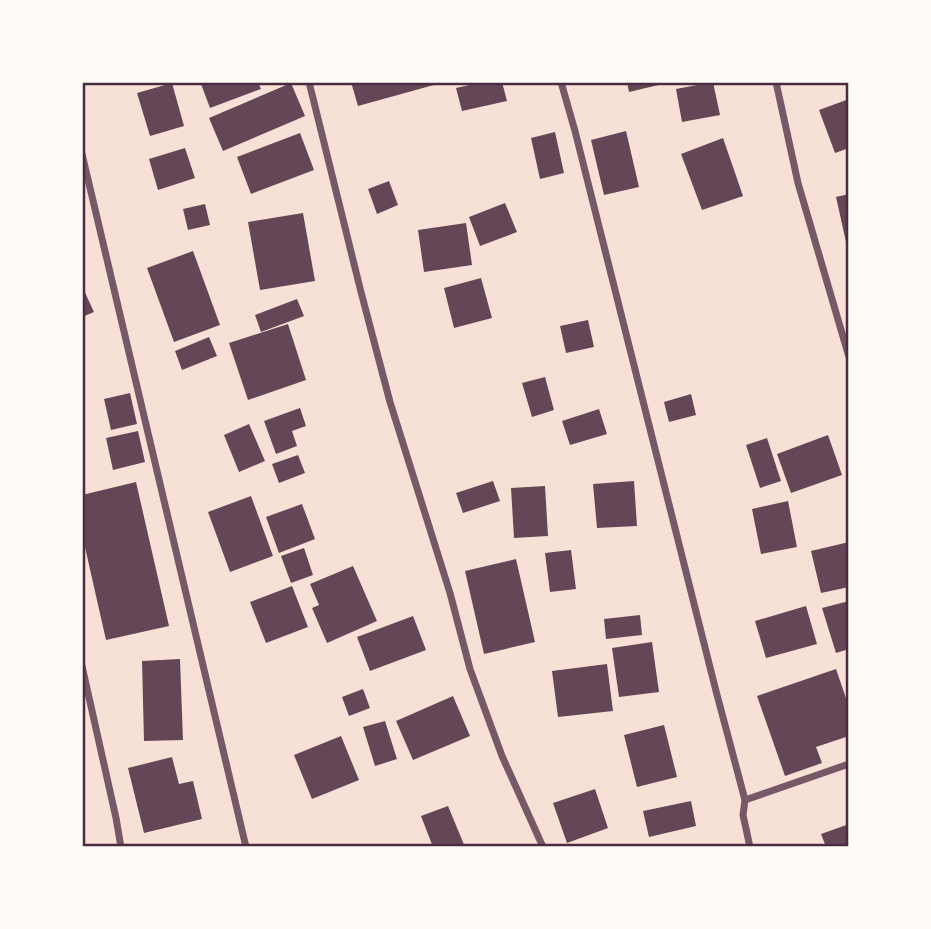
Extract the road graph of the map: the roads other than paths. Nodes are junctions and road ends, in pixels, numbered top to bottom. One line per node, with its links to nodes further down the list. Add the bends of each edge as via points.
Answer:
1 (309, 82): 11 (street, via 390,402 470,669)
2 (561, 82): 8 (street)
3 (776, 82): 5 (street, via 798,183)
4 (82, 153): 10 (street)
5 (849, 356)
6 (82, 666): 9 (street)
7 (849, 764): 8 (street)
8 (745, 800): 12 (street, via 743,815)
9 (121, 847)
10 (246, 847)
11 (543, 847)
12 (750, 847)

